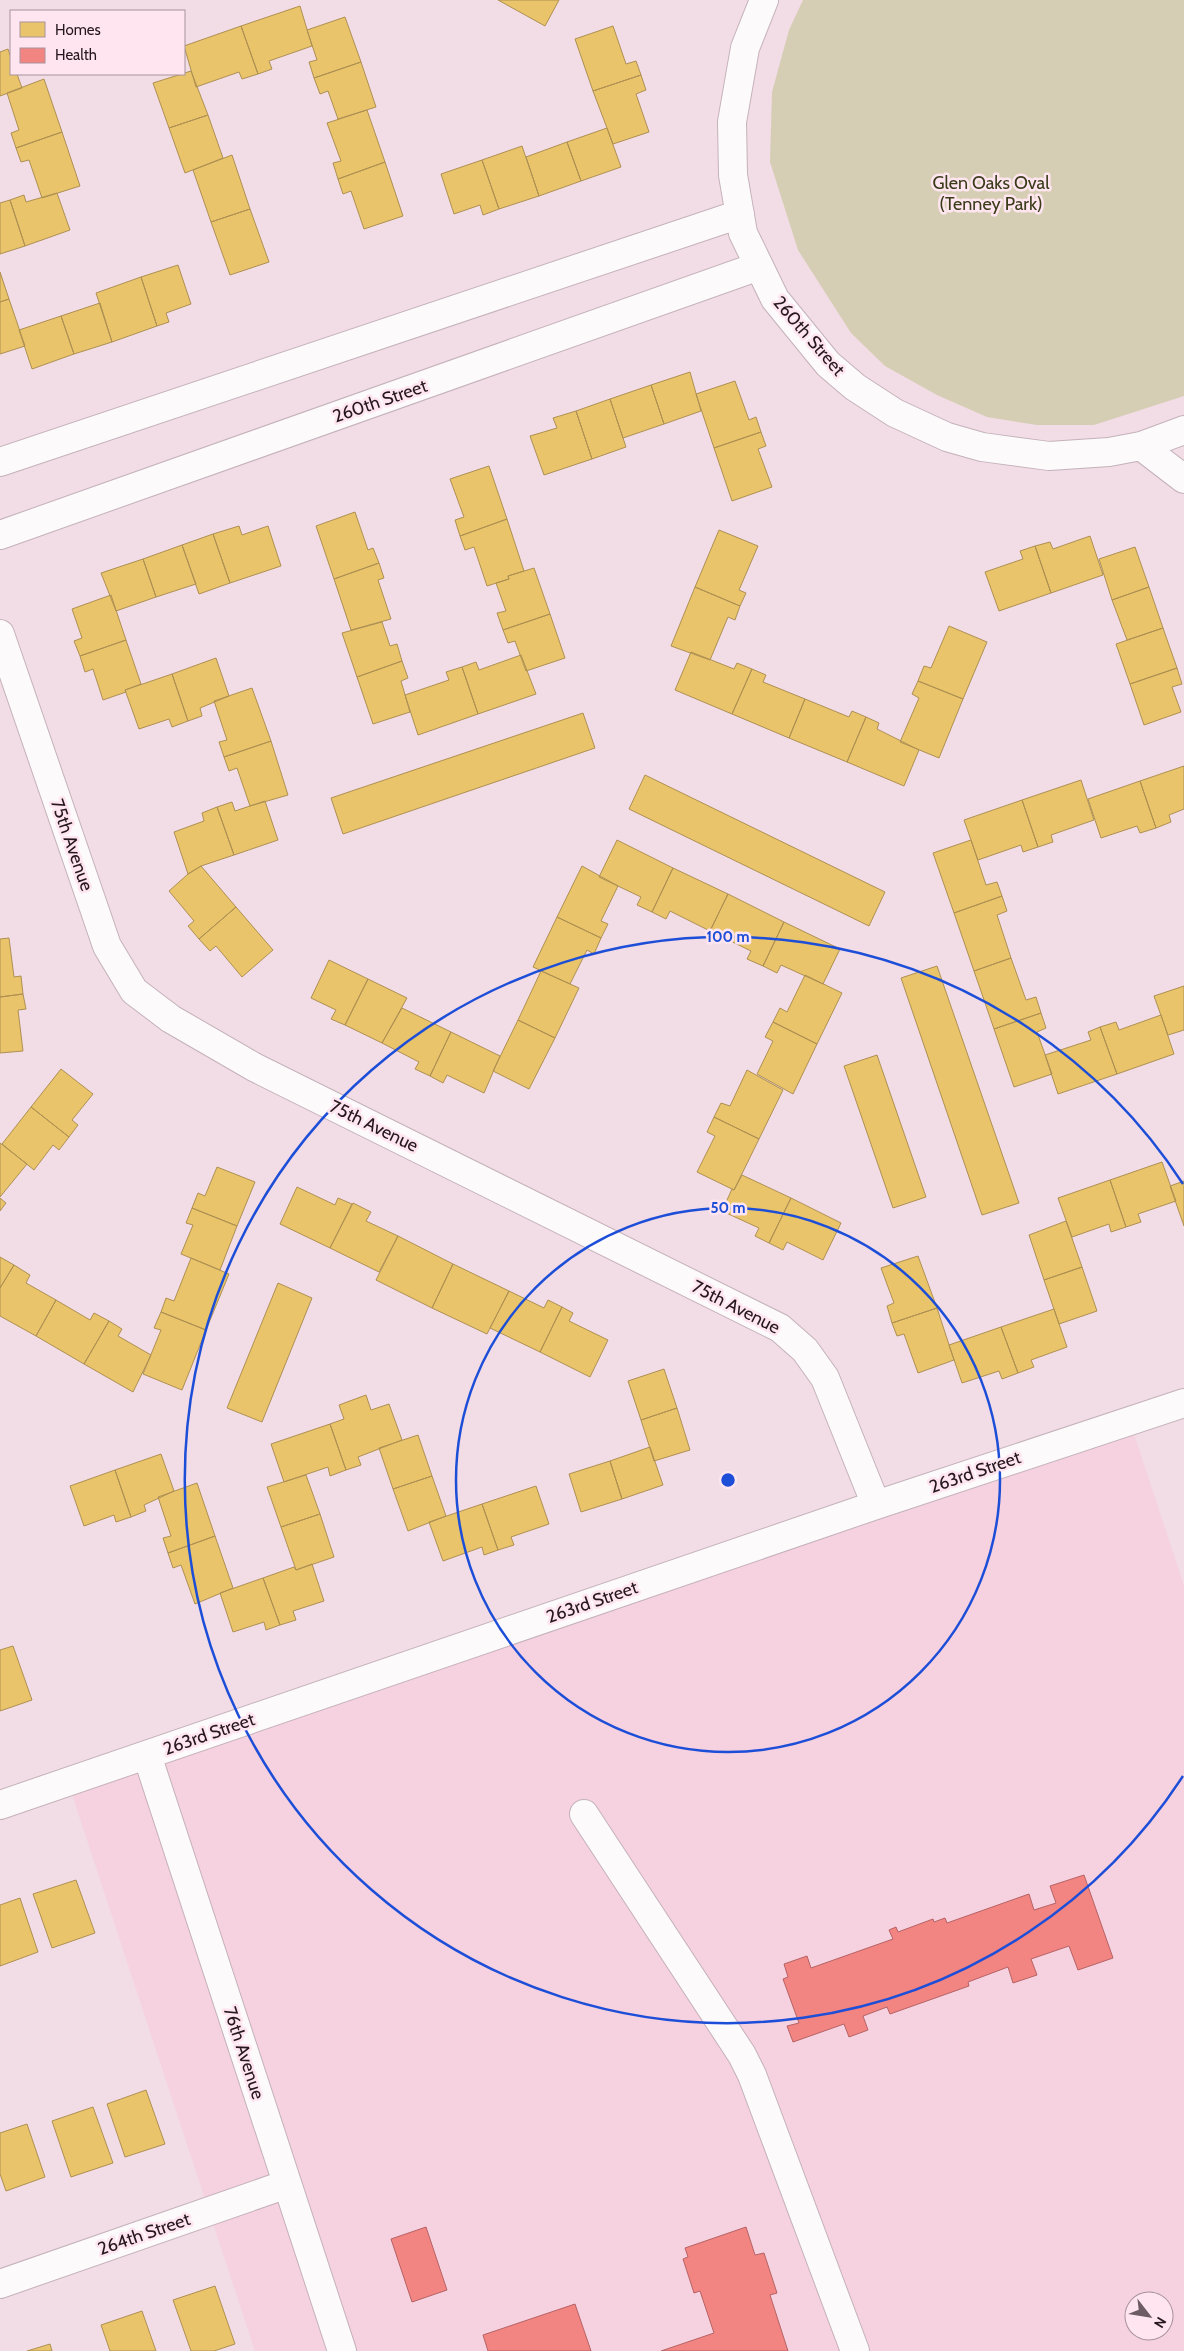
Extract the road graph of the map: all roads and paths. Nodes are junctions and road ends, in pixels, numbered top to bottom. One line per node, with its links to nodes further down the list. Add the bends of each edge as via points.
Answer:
1 (764, 0): 2 (street, 260th Street, via 745,48 732,122 733,175)
2 (740, 214): 3 (street, 260th Street, via 743,233); 6 (street)
3 (759, 266): 5 (street, 260th Street, via 775,299 828,364 894,413 947,437 992,448 1049,456); 8 (street, 260th Street)
4 (1184, 430): 5 (street, 260th Street)
5 (1141, 446): 7 (street)
6 (0, 462)
7 (1184, 479)
8 (0, 535)
9 (0, 634): 11 (street, 75th Avenue, via 107,946 134,991 171,1018 254,1067 780,1328 805,1350 826,1378)
10 (1184, 1402): 11 (street, 263rd Street)
11 (876, 1505): 12 (street, 263rd Street)
12 (147, 1755): 13 (street, 263rd Street); 15 (street, 76th Avenue)
13 (0, 1805)
14 (584, 1814): 18 (street, via 752,2076)
15 (288, 2184): 16 (street, 264th Street); 17 (street, 76th Avenue)
16 (0, 2284)
17 (342, 2351)
18 (856, 2351)

